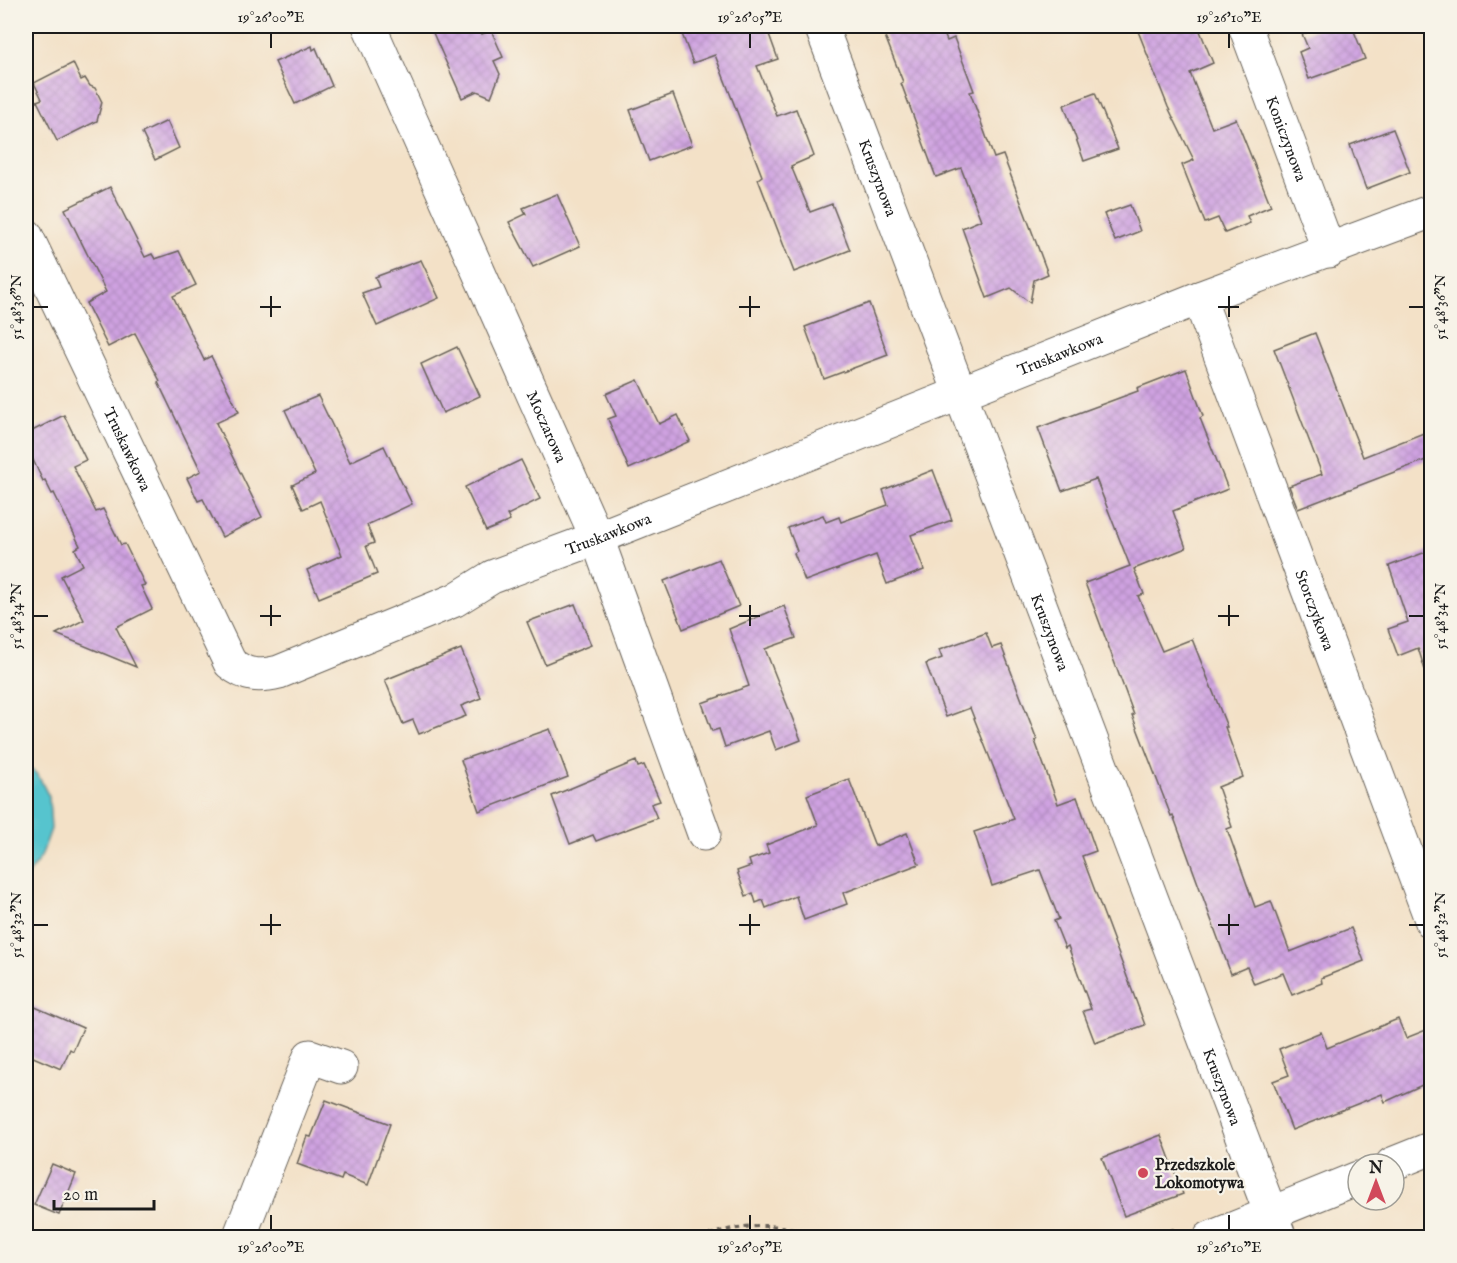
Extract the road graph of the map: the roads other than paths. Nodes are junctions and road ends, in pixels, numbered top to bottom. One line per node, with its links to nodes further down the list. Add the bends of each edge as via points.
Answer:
1 (821, 26): 8 (street, Kruszynowa)
2 (1245, 26): 6 (street, Koniczynowa)
3 (370, 28): 9 (street, Moczarowa)
4 (1431, 211): 6 (street, Truskawkowa)
5 (26, 235): 9 (street, Truskawkowa, via 230,663 239,670 253,676 279,672 455,600 492,577)
6 (1329, 251): 7 (street, Truskawkowa)
7 (1199, 298): 8 (street, Truskawkowa); 11 (street, Storczykowa)
8 (960, 394): 9 (street, Truskawkowa); 16 (street, Kruszynowa)
9 (597, 538): 10 (street, Moczarowa)
10 (704, 834)
11 (1431, 922)
12 (341, 1067): 17 (street, via 310,1056)
13 (1431, 1148): 14 (street)
14 (1406, 1158)
15 (1346, 1185): 16 (street)
16 (1275, 1225): 18 (street)
17 (239, 1238)
18 (1210, 1238)

